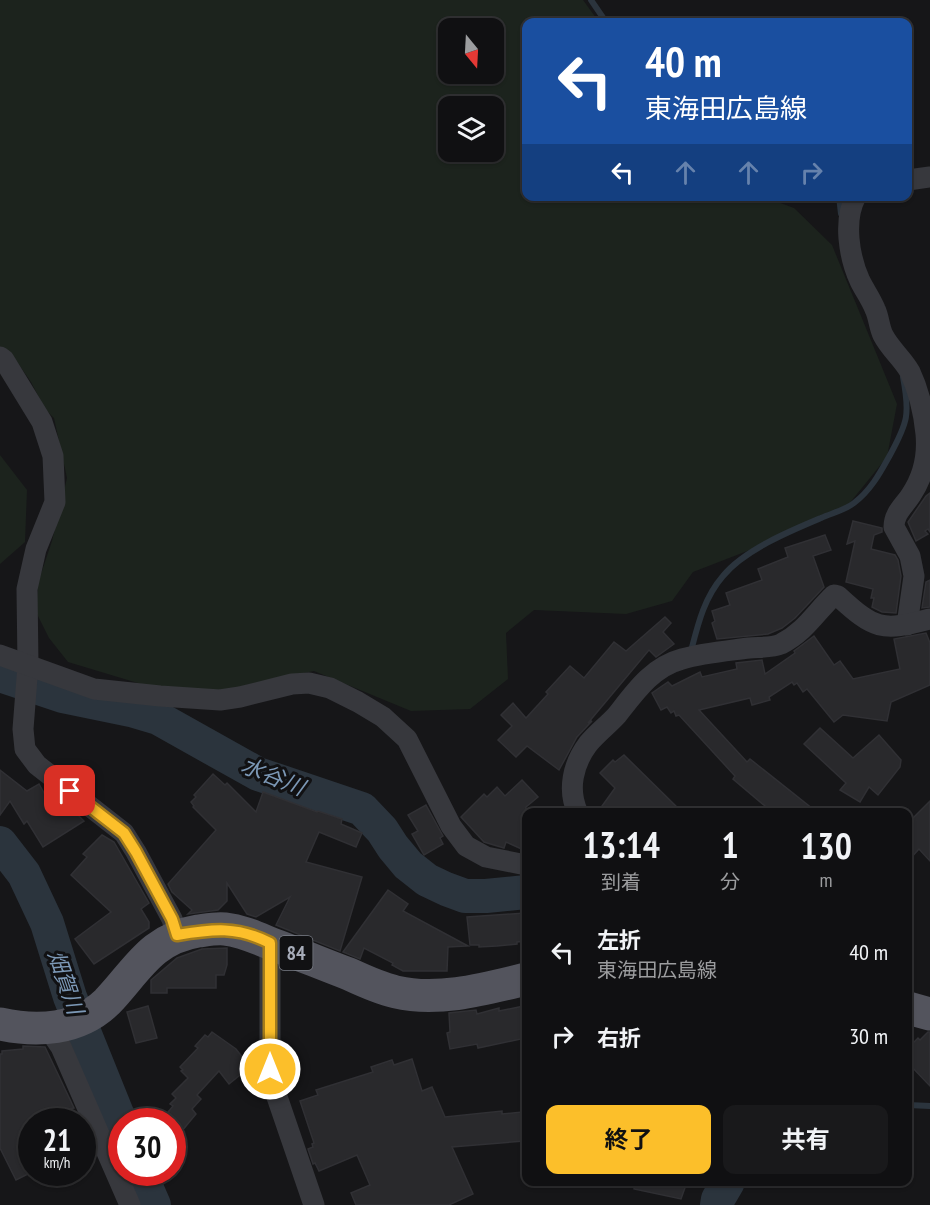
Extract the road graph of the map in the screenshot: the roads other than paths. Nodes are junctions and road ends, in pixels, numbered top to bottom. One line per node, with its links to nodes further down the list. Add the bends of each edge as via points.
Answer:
1 (930, 177): 2 (street)
2 (912, 179)
3 (853, 201): 6 (street, via 849,232 853,260 882,333 909,371 926,432 921,476 894,521 910,556 914,576)
4 (0, 357): 8 (street, via 42,422 53,456 55,502 36,549 27,589)
5 (930, 619): 6 (street)
6 (908, 625): 9 (street, via 872,624 834,595 799,634 778,645 681,659 651,675 580,757 572,783)
7 (0, 655): 8 (street)
8 (28, 672): 10 (street, via 94,689 198,700 240,697 292,684 330,688 383,717 407,739 451,826 466,846 486,857); 11 (street, via 25,749 37,765 124,833)
9 (576, 808)
10 (522, 864)
11 (177, 935): 12 (main road, 84, via 222,928); 17 (main road, 84, via 141,961 93,1013)
12 (270, 943): 13 (main road, 84, via 397,993 445,995); 19 (street, via 270,1069)
13 (522, 980)
14 (912, 1009): 15 (main road)
15 (930, 1014)
16 (0, 1024): 17 (main road, 84, via 23,1029)
17 (51, 1028): 18 (street)
18 (130, 1205)
19 (315, 1205)

